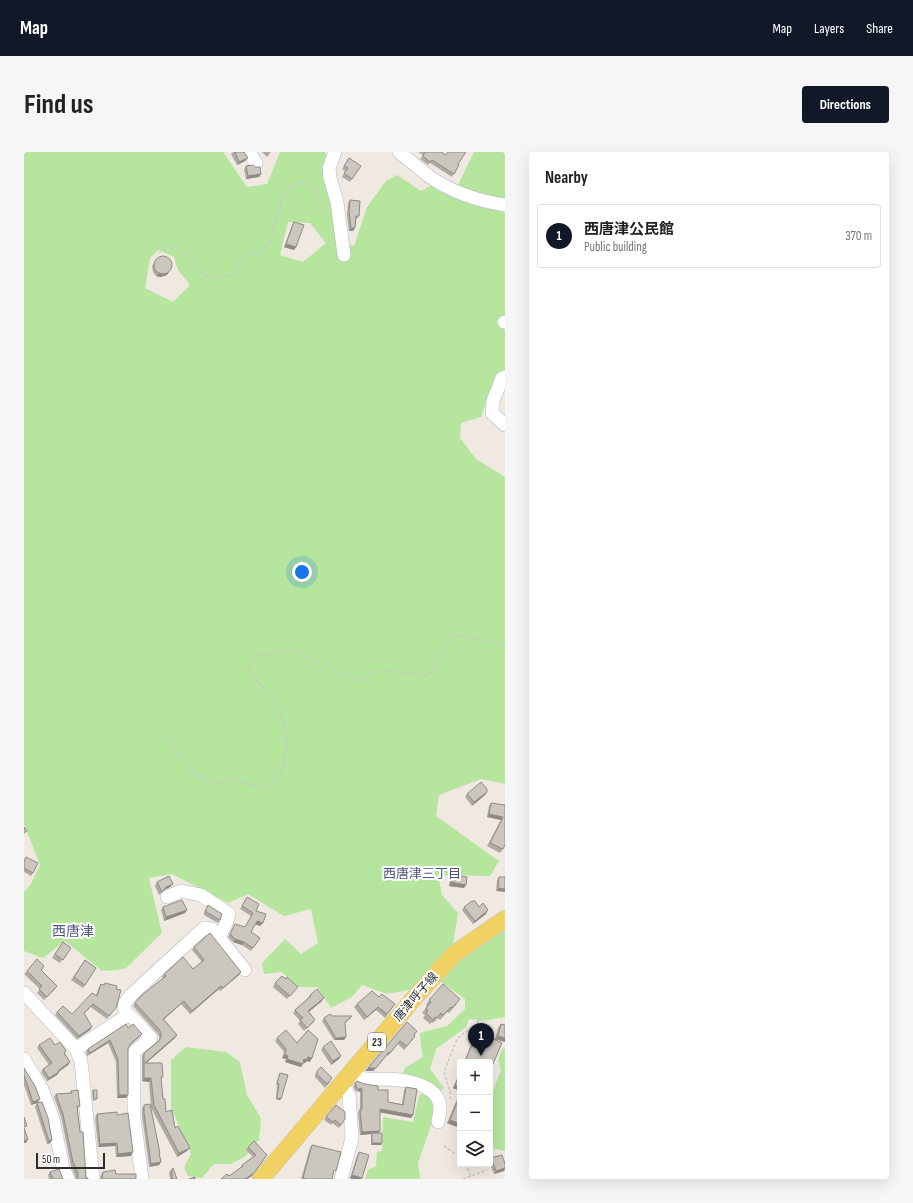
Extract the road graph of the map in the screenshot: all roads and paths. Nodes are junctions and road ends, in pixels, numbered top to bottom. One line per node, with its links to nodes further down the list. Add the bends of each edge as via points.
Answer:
1 (335, 152): 4 (street, via 329,168)
2 (399, 152): 3 (street, via 432,178 456,191)
3 (505, 205)
4 (340, 218): 5 (path, via 328,213 313,189 302,183 290,186 282,199 270,242 260,251 247,254 233,274 218,278 204,275 186,254 168,246); 6 (street)
5 (159, 254)
6 (344, 255)
7 (505, 377): 8 (street, via 502,378 493,401 492,413)
8 (505, 426)
9 (505, 643): 10 (path, via 457,635 442,646 435,668 427,675 377,670 359,681 296,651 258,655 248,669 278,707 288,738 281,775 264,789 234,779 214,784 190,769)
10 (166, 737)
11 (167, 897): 13 (street, via 181,892 201,895 228,914)
12 (505, 919): 20 (main road, 唐津呼子線 / 23, via 454,954)
13 (219, 937): 14 (street); 16 (street, via 212,929 204,928 130,996 124,1007)
14 (245, 970)
15 (24, 993): 18 (street)
16 (128, 1015): 18 (street); 31 (street, via 134,1018 151,1038 134,1052 134,1117)
17 (482, 1016): 22 (path, via 473,1028 457,1039 444,1072 451,1095)
18 (76, 1049): 30 (street, via 81,1061)
19 (24, 1059): 29 (street, via 42,1089 51,1113 63,1168)
20 (353, 1070): 21 (main road, 唐津呼子線 / 23); 23 (street, via 359,1077 366,1079 389,1079 425,1087 437,1098 440,1107)
21 (342, 1084): 32 (main road, 唐津呼子線 / 23); 33 (street, via 349,1096 352,1138)
22 (449, 1101)
23 (438, 1122)
24 (444, 1146): 25 (path)
25 (457, 1155)
26 (466, 1167): 28 (path)
27 (487, 1170): 28 (path)
28 (471, 1176): 34 (path)
29 (68, 1179)
30 (94, 1179)
31 (142, 1179)
32 (261, 1179)
33 (341, 1179)
34 (463, 1179)

